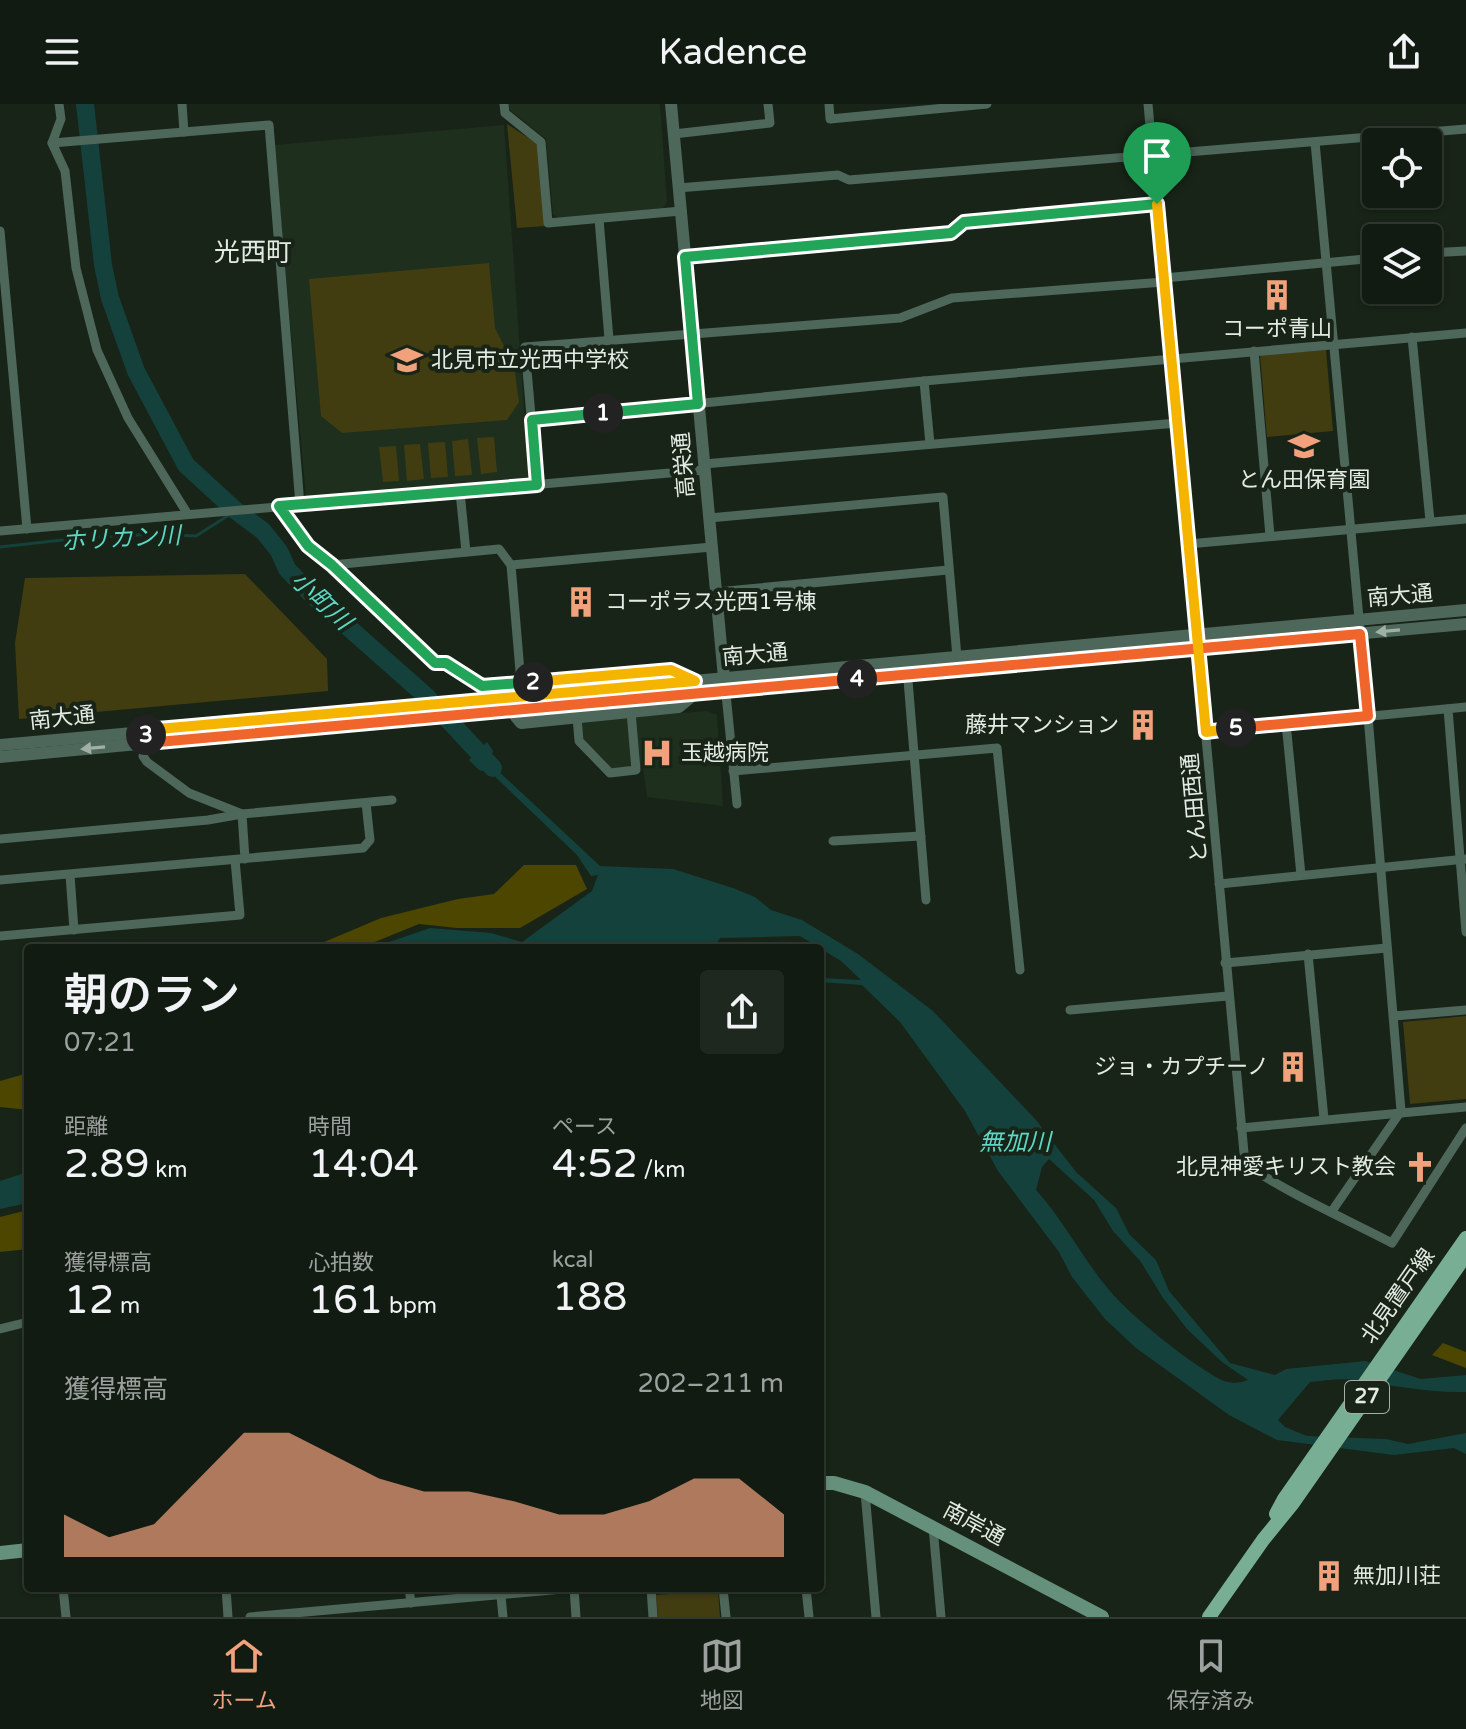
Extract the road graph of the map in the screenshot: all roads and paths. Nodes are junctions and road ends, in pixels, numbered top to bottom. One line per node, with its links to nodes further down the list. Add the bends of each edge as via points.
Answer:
1 (59, 104): 14 (street, via 61,119)
2 (182, 104): 11 (street)
3 (504, 104): 19 (street, via 505,113 541,142 548,223)
4 (671, 104): 12 (street, 高栄通)
5 (768, 104): 12 (street, via 770,123)
6 (829, 104): 9 (street, via 830,119)
7 (987, 104): 9 (street)
8 (1148, 104): 15 (street, とん田西通)
9 (954, 106)
10 (1466, 129): 13 (street)
11 (184, 132): 14 (street); 42 (street, via 269,125)
12 (674, 134): 16 (street, 高栄通)
13 (1315, 142): 15 (street); 25 (street)
14 (52, 143): 44 (street, via 65,171 76,268 97,350 128,418)
15 (1153, 156): 16 (street); 17 (street, とん田西通)
16 (678, 188): 18 (street, 高栄通)
17 (1157, 204): 23 (street, via 964,222 951,233); 26 (street, とん田西通)
18 (681, 211): 19 (street); 23 (street, 高栄通)
19 (599, 219): 30 (street)
20 (0, 231): 48 (street)
21 (1466, 251): 22 (street)
22 (1442, 252)
23 (685, 257): 27 (street, 高栄通)
24 (1362, 259): 25 (street)
25 (1325, 262): 26 (street); 31 (street)
26 (1164, 280): 27 (street, via 952,298 900,318); 33 (street, とん田西通)
27 (692, 333): 30 (street); 35 (street, 高栄通)
28 (1466, 333): 29 (street)
29 (1412, 337): 31 (street); 47 (street)
30 (609, 339): 36 (street, via 525,347)
31 (1333, 343): 32 (street); 49 (street)
32 (1254, 351): 33 (street); 51 (street)
33 (1171, 358): 34 (street); 37 (street, とん田西通)
34 (924, 381): 35 (street); 38 (street)
35 (698, 404): 36 (street); 39 (street, 高栄通)
36 (532, 420): 40 (street)
37 (1177, 423): 38 (street); 52 (street, とん田西通)
38 (930, 444): 39 (street)
39 (704, 467): 40 (street); 45 (street, 高栄通)
40 (537, 485): 41 (street)
41 (460, 492): 42 (street); 54 (street)
42 (300, 505): 43 (street)
43 (274, 507): 44 (street); 55 (street)
44 (187, 513): 48 (street)
45 (709, 518): 53 (street, 高栄通); 57 (street, via 943,497)
46 (1466, 519): 47 (street)
47 (1430, 521): 49 (street)
48 (27, 529): 50 (street)
49 (1351, 529): 51 (street); 61 (street)
50 (0, 531)
51 (1270, 536): 52 (street)
52 (1188, 544): 62 (street, とん田西通)
53 (712, 547): 56 (street); 58 (street, 高栄通)
54 (466, 552): 55 (street); 56 (street, via 499,549)
55 (332, 565): 65 (street, via 435,663 446,663 482,686)
56 (511, 565): 65 (street)
57 (948, 570): 58 (street); 63 (street)
58 (716, 592): 66 (street, 高栄通)
59 (1466, 610): 61 (street, 南大通)
60 (1466, 624): 61 (street, 南大通, one-way to 61)
61 (1360, 627): 62 (street, 南大通); 71 (street)
62 (1197, 642): 63 (street, 南大通); 64 (street, 南大通); 74 (street, とん田西通)
63 (957, 657): 64 (street, 南大通)
64 (907, 668): 66 (street, 南大通); 77 (street)
65 (517, 684): 67 (street, via 671,670); 72 (street, via 516,717 521,723)
66 (724, 684): 67 (street, 南大通); 79 (street)
67 (696, 686): 70 (street, via 679,707); 75 (street, 南大通, bridge)
68 (1466, 707): 69 (street)
69 (1448, 709): 71 (street); 87 (street)
70 (631, 712): 72 (street); 72 (street, via 636,770 610,773 579,741)
71 (1368, 716): 73 (street); 89 (street)
72 (577, 717)
73 (1286, 723): 74 (street); 91 (street)
74 (1206, 732): 93 (street, とん田西通)
75 (146, 737): 76 (street, 南大通); 78 (street, 南大通, one-way to 78); 83 (street, via 143,756 165,776 189,793)
76 (0, 745)
77 (915, 755): 79 (street); 84 (street); 101 (street, via 997,748)
78 (0, 757)
79 (733, 771): 82 (street)
80 (392, 800): 81 (street)
81 (366, 803): 83 (street); 88 (street, via 370,840 363,848)
82 (737, 804)
83 (242, 814): 85 (street); 88 (street)
84 (921, 836): 86 (street); 94 (street)
85 (0, 839)
86 (833, 841)
87 (1463, 859): 89 (street); 96 (street)
88 (240, 860): 90 (street); 95 (street, via 240,915)
89 (1380, 867): 91 (street); 98 (street)
90 (70, 875): 92 (street); 95 (street)
91 (1301, 875): 93 (street)
92 (0, 880)
93 (1219, 884): 100 (street, とん田西通)
94 (926, 900)
95 (74, 930): 97 (street)
96 (1466, 932)
97 (0, 936)
98 (1387, 948): 99 (street); 105 (street)
99 (1308, 954): 100 (street); 108 (street)
100 (1225, 963): 102 (street, とん田西通)
101 (1020, 970)
102 (1228, 996): 103 (street); 109 (street, とん田西通)
103 (1070, 1010)
104 (1466, 1010): 105 (street)
105 (1394, 1016): 107 (street)
106 (1466, 1107): 107 (street)
107 (1401, 1111): 108 (street); 111 (street)
108 (1324, 1119): 109 (street)
109 (1241, 1128): 111 (street, とん田西通, via 1245,1164)
110 (1466, 1128): 111 (street, via 1392,1243)
111 (1332, 1211)
112 (1466, 1238): 114 (main road, 北見置戸線 / 27)
113 (1466, 1255): 114 (main road, 北見置戸線 / 27)
114 (1436, 1289): 145 (main road, 北見置戸線 / 27)
115 (24, 1323): 116 (street)
116 (0, 1329)
117 (824, 1483): 118 (main road, 南岸通)
118 (865, 1492): 119 (main road, 南岸通); 142 (street)
119 (933, 1527): 143 (street); 144 (main road, 南岸通)
120 (24, 1550): 121 (main road)
121 (0, 1553)
122 (63, 1592): 133 (street)
123 (226, 1592): 134 (street)
124 (410, 1592): 131 (street)
125 (538, 1592): 130 (street)
126 (574, 1592): 138 (street)
127 (651, 1592): 139 (street)
128 (723, 1592): 140 (street)
129 (806, 1592): 141 (street)
130 (501, 1596): 131 (street); 137 (street)
131 (411, 1603): 132 (street)
132 (388, 1605): 135 (street); 136 (street)
133 (66, 1617)
134 (228, 1617)
135 (250, 1617)
136 (390, 1617)
137 (503, 1617)
138 (576, 1617)
139 (653, 1617)
140 (726, 1617)
141 (809, 1617)
142 (876, 1617)
143 (941, 1617)
144 (1102, 1617)
145 (1209, 1617)

